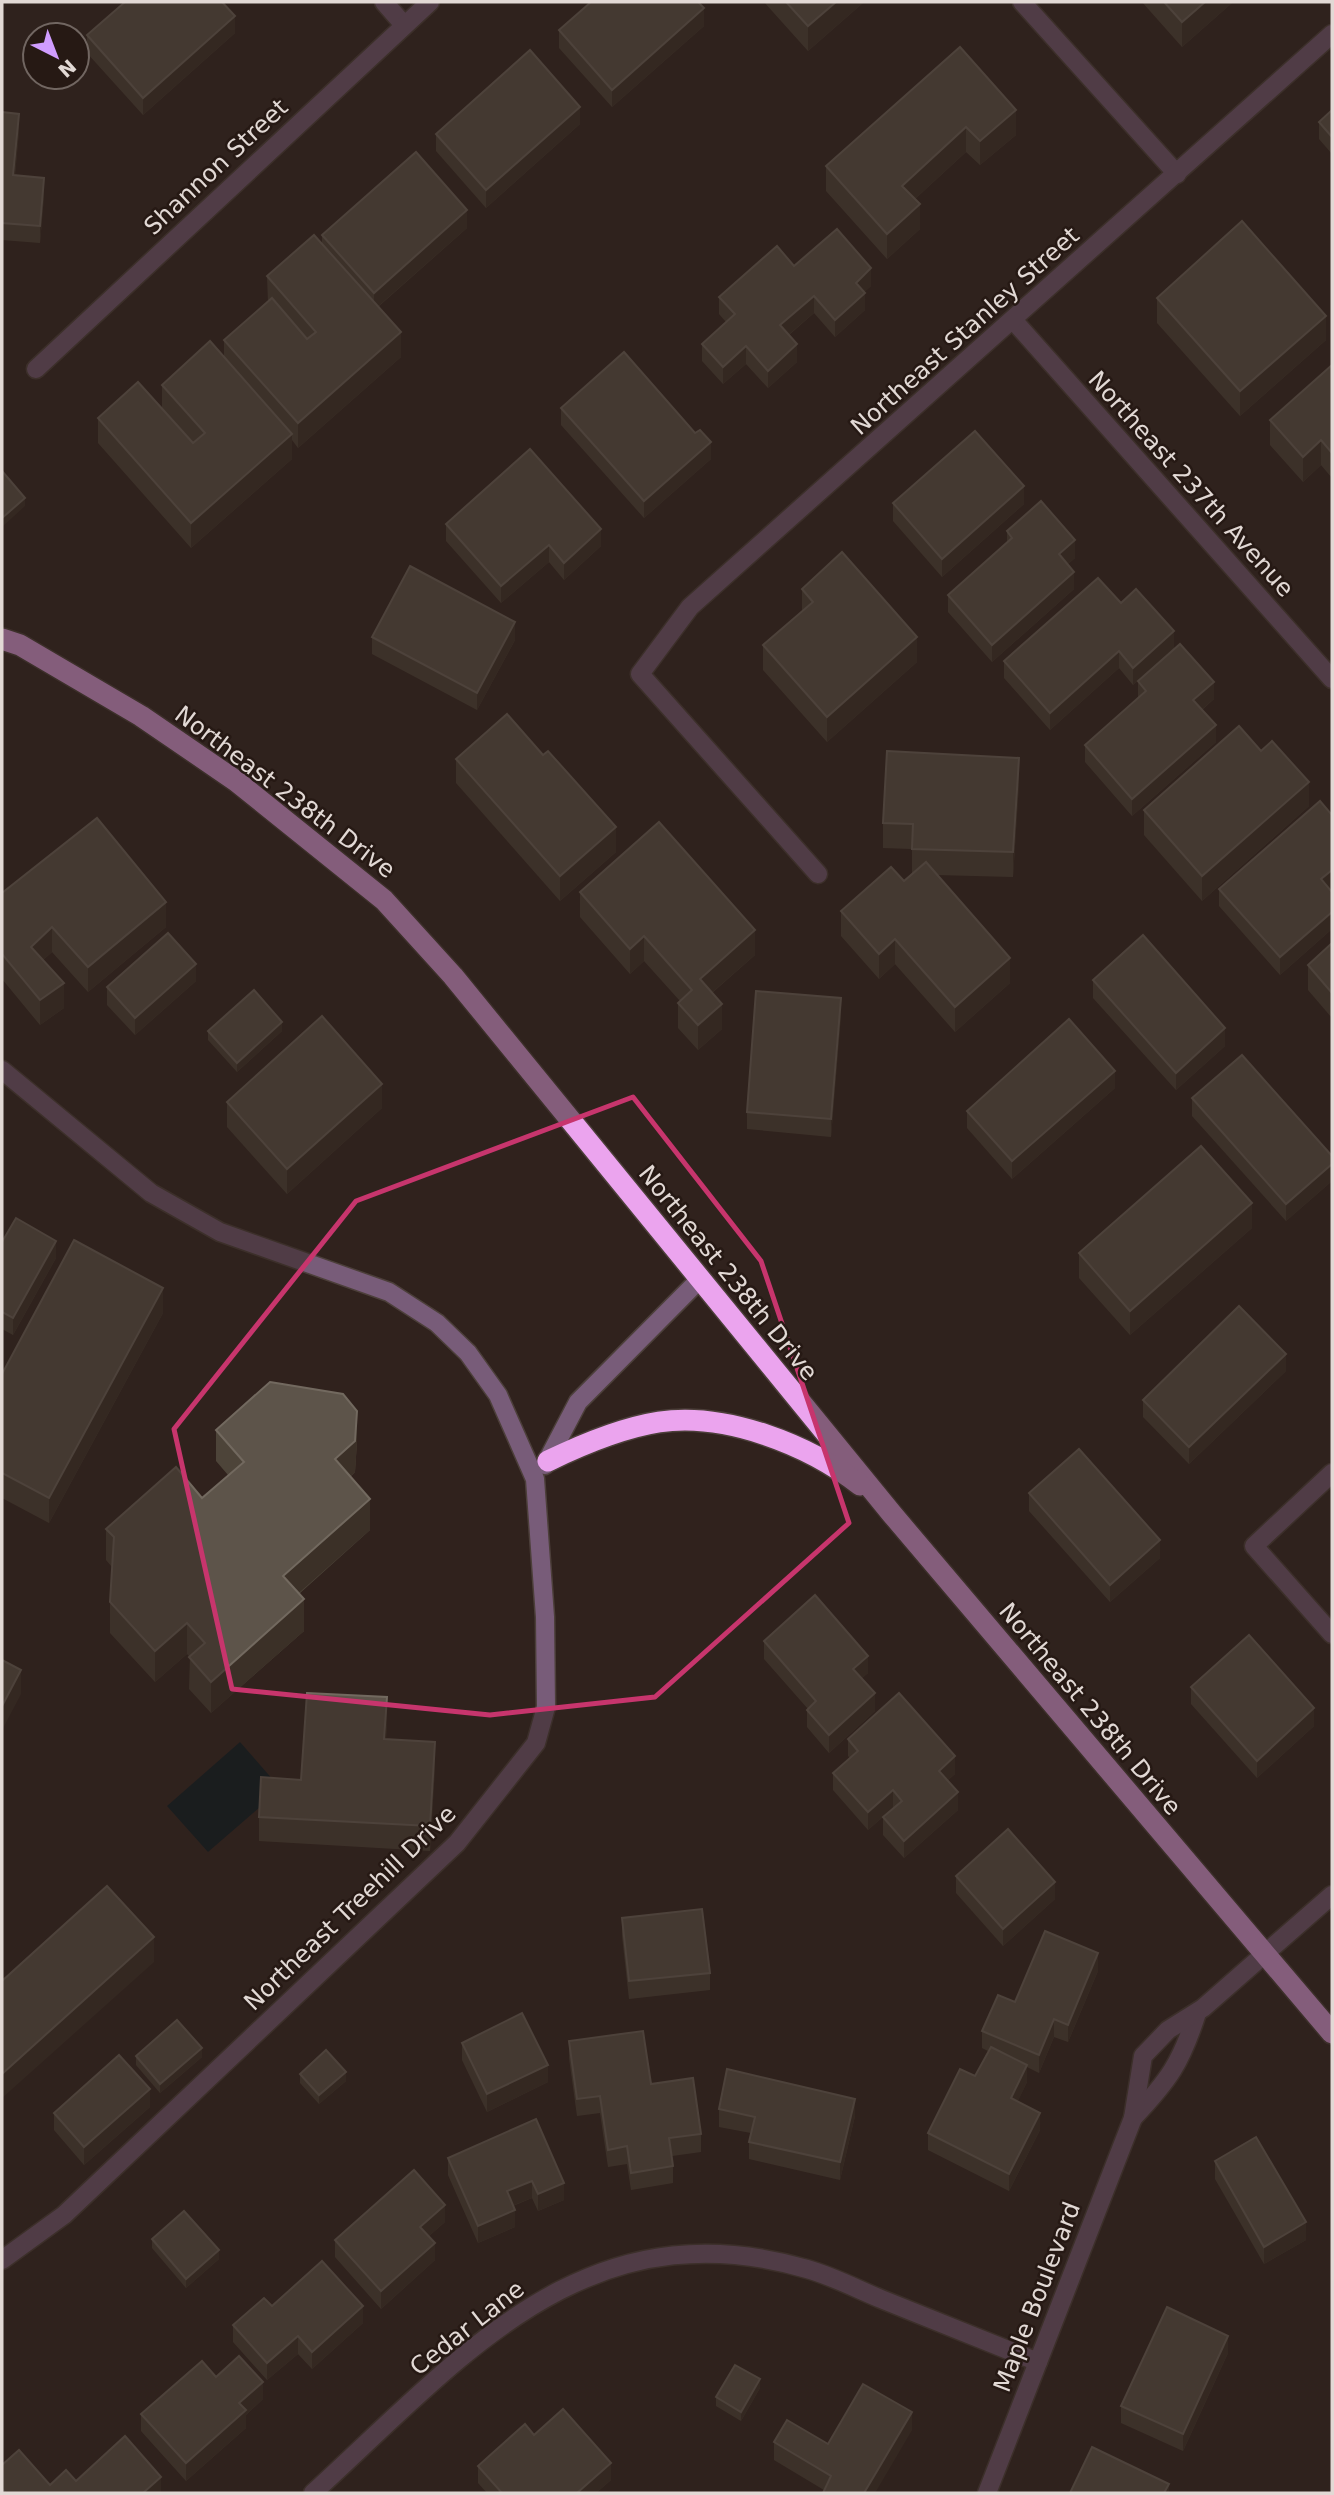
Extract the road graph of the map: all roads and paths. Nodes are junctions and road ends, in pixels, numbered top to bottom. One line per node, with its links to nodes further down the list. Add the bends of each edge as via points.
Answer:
1 (384, 2): 4 (street)
2 (430, 2): 4 (street, Shannon Street)
3 (1022, 2): 6 (street)
4 (404, 25): 8 (street, Shannon Street)
5 (1332, 34): 6 (street, Northeast Stanley Street)
6 (1177, 174): 7 (street, Northeast Stanley Street)
7 (1014, 321): 10 (street, Northeast 237th Avenue); 11 (street, Northeast Stanley Street, via 690,607 640,674)
8 (36, 369)
9 (2, 639): 13 (highway, Northeast 238th Drive, via 64,671 193,752 310,838 384,900 453,976)
10 (1332, 679)
11 (818, 874)
12 (2, 1070): 16 (street, Northeast Treehill Drive, via 151,1193 220,1231 389,1292 437,1323 468,1353 498,1395)
13 (700, 1279): 14 (street, via 578,1402); 17 (highway, Northeast 238th Drive)
14 (548, 1461): 16 (street); 17 (highway, via 590,1441 660,1422 741,1426 817,1459 854,1479)
15 (1332, 1473): 18 (street, via 1254,1546)
16 (535, 1479): 24 (street, Northeast Treehill Drive, via 547,1707 536,1743 457,1843 64,2215)
17 (881, 1501): 20 (highway, Northeast 238th Drive)
18 (1332, 1634)
19 (1332, 1895): 20 (street, Maple Boulevard)
20 (1265, 1954): 21 (street, Maple Boulevard); 22 (highway, Northeast 238th Drive)
21 (1197, 2013): 23 (street, Maple Boulevard, via 1185,2052 1169,2079); 23 (street, Maple Boulevard, via 1168,2030 1143,2056)
22 (1332, 2034)
23 (1133, 2118): 25 (street, Maple Boulevard)
24 (2, 2260)
25 (1038, 2362): 26 (street, Cedar Lane, via 808,2269 747,2256 685,2252 623,2263 566,2286 508,2321); 27 (street, Maple Boulevard)
26 (313, 2493)
27 (987, 2493)

